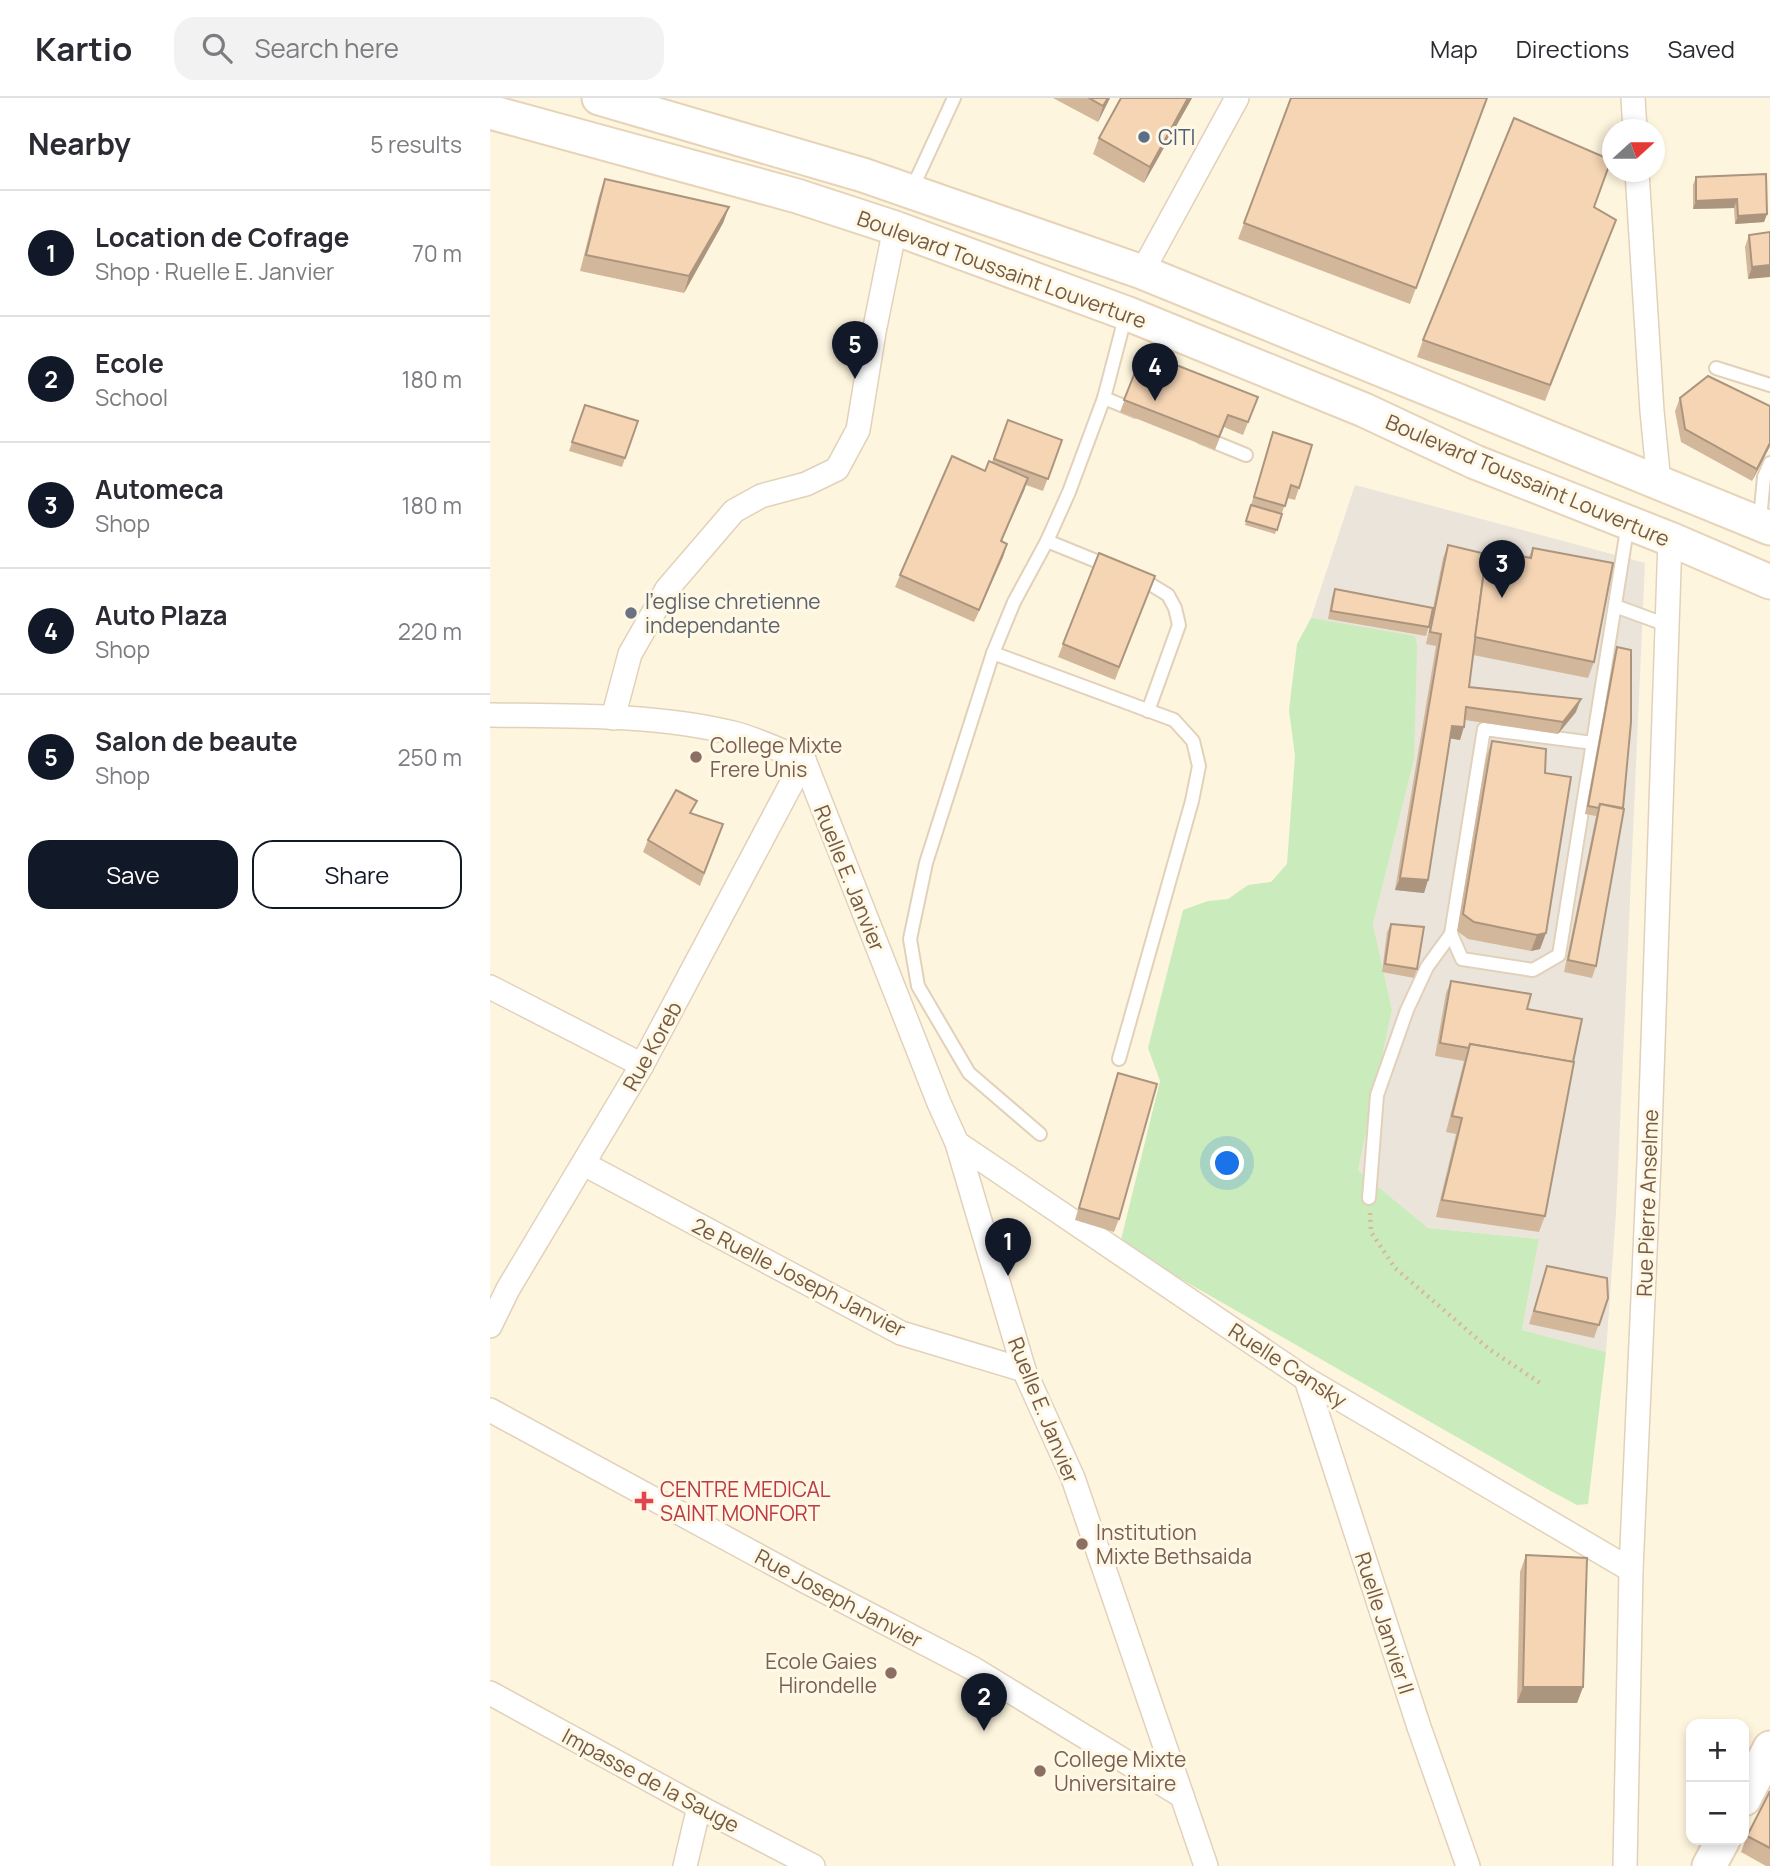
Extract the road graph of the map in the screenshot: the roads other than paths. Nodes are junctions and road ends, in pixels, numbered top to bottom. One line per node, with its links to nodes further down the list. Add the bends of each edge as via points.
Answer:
1 (599, 98): 8 (main road, Boulevard Toussaint Louverture)
2 (954, 98): 8 (lane)
3 (1237, 98): 10 (street)
4 (1633, 98): 6 (street)
5 (490, 112): 9 (main road, Boulevard Toussaint Louverture, via 797,196)
6 (1634, 119)
7 (1638, 182): 19 (street)
8 (911, 191): 10 (main road, Boulevard Toussaint Louverture)
9 (895, 228): 11 (main road, Boulevard Toussaint Louverture); 30 (street, via 858,430 837,469 806,484 761,496 734,511 667,589 629,654)
10 (1142, 272): 11 (main road); 19 (main road, Boulevard Toussaint Louverture)
11 (1126, 313): 14 (lane); 20 (main road, Boulevard Toussaint Louverture)
12 (1716, 368): 13 (lane)
13 (1770, 385)
14 (1104, 398): 15 (lane); 23 (lane)
15 (1143, 414)
16 (1195, 434): 17 (lane)
17 (1246, 455)
18 (1770, 463): 21 (lane, via 1764,477)
19 (1658, 483): 21 (main road, Boulevard Toussaint Louverture)
20 (1628, 523): 22 (main road, Boulevard Toussaint Louverture); 25 (lane)
21 (1765, 526)
22 (1670, 539): 24 (main road, Boulevard Toussaint Louverture); 26 (street, Rue Pierre Anselme)
23 (1047, 541): 27 (lane); 28 (lane, via 1168,594 1179,625)
24 (1770, 582)
25 (1615, 606): 26 (lane); 31 (lane)
26 (1667, 625): 46 (street, Rue Pierre Anselme)
27 (993, 653): 28 (lane); 37 (lane, via 926,863 910,939 918,986 969,1073)
28 (1148, 711): 35 (lane, via 1174,720 1193,741 1199,766)
29 (490, 715): 30 (street)
30 (612, 718): 32 (street, via 734,733)
31 (1593, 743): 33 (lane, via 1484,729); 33 (lane, via 1559,955 1533,971 1462,958)
32 (804, 761): 36 (street, Rue Koreb); 38 (street, Ruelle E. Janvier)
33 (1451, 934): 40 (lane, via 1427,967 1407,1010 1377,1095)
34 (490, 987): 36 (street)
35 (1119, 1059)
36 (642, 1066): 39 (street, Rue Koreb)
37 (1040, 1134)
38 (957, 1143): 43 (street, Ruelle E. Janvier); 44 (street, Ruelle Cansky)
39 (584, 1164): 41 (street, Rue Koreb); 43 (street, 2e Ruelle Joseph Janvier, via 901,1333)
40 (1369, 1198)
41 (499, 1284): 42 (street, Rue Koreb)
42 (490, 1326)
43 (1024, 1370): 50 (street, Ruelle E. Janvier, via 1073,1478)
44 (1306, 1379): 46 (street, Ruelle Cansky); 56 (street, Ruelle Janvier II)
45 (490, 1410): 50 (street, Rue Joseph Janvier, via 974,1669)
46 (1631, 1570): 57 (street, Rue Pierre Anselme)
47 (490, 1693): 51 (street, Impasse de la Sauge)
48 (1770, 1748): 49 (main road)
49 (1749, 1789)
50 (1182, 1796): 55 (street, Ruelle E. Janvier)
51 (699, 1807): 53 (street); 54 (street, Impasse de la Sauge)
52 (1720, 1845): 58 (main road)
53 (685, 1866)
54 (813, 1866)
55 (1206, 1866)
56 (1468, 1866)
57 (1625, 1866)
58 (1709, 1866)

